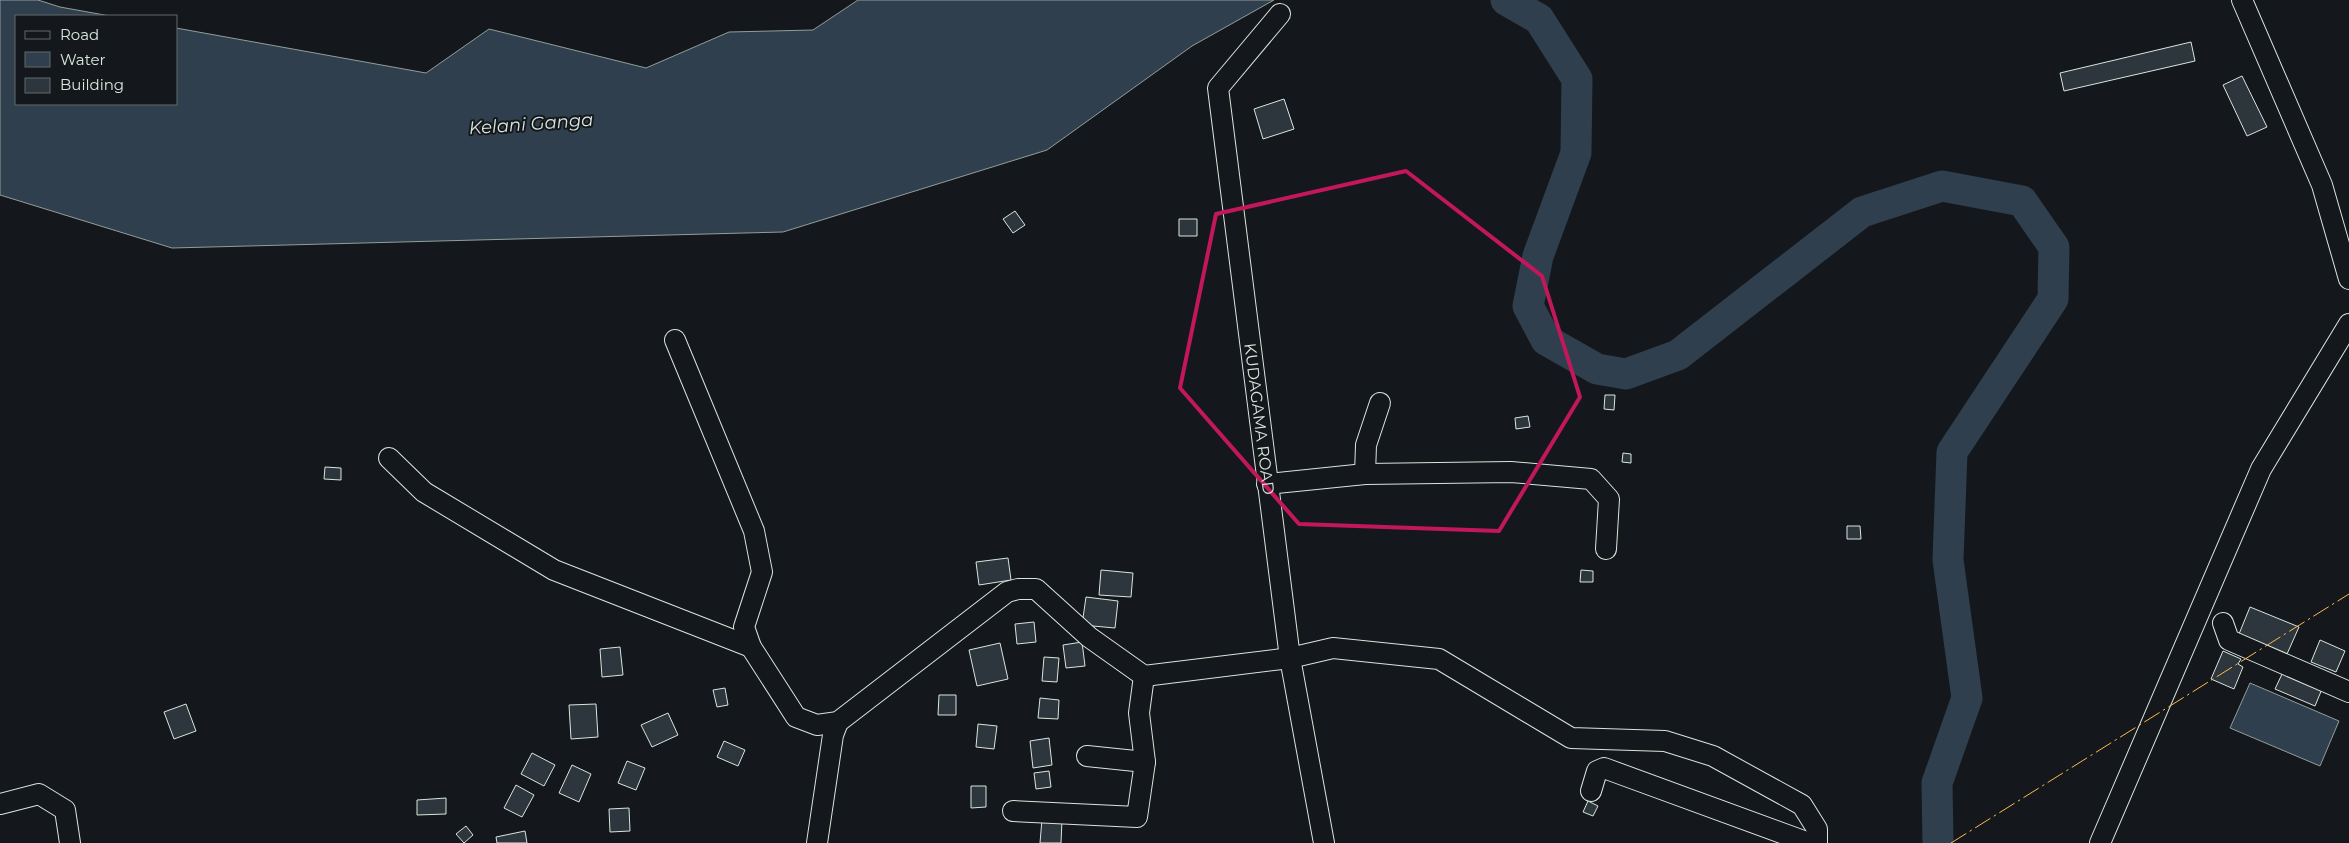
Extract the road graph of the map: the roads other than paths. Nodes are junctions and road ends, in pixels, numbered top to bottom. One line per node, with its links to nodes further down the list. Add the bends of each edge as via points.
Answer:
1 (2242, 0): 3 (street, via 2322,185)
2 (1280, 14): 9 (street, KUDAGAMA ROAD, via 1218,88)
3 (2349, 279)
4 (2349, 324): 27 (street, via 2261,469)
5 (674, 340): 12 (street, via 754,531 762,572 744,627)
6 (1380, 403): 8 (street, via 1366,445)
7 (388, 458): 12 (street, via 424,492 554,570)
8 (1365, 474): 9 (street); 10 (street, via 1511,472 1591,480 1609,499)
9 (1267, 484): 13 (street, KUDAGAMA ROAD)
10 (1606, 549)
11 (2223, 623): 15 (street, via 2228,640)
12 (752, 647): 16 (street, via 796,716 817,725)
13 (1290, 658): 14 (street); 24 (street, KUDAGAMA ROAD); 26 (street, via 1333,648 1439,658 1571,738 1665,741 1713,756 1802,805 1817,830)
14 (1144, 676): 16 (street, via 1089,637 1036,589 1018,589 1007,592); 18 (street, via 1139,713)
15 (2349, 692)
16 (838, 722): 23 (street, via 833,735)
17 (1088, 756): 18 (street)
18 (1145, 762): 21 (street, via 1137,818)
19 (1591, 791): 25 (street, via 1597,771 1604,768)
20 (0, 804): 22 (street, via 39,794 65,810)
21 (1013, 811)
22 (70, 843)
23 (817, 843)
24 (1324, 843)
25 (1809, 843)
26 (1817, 843)
27 (2100, 843)

